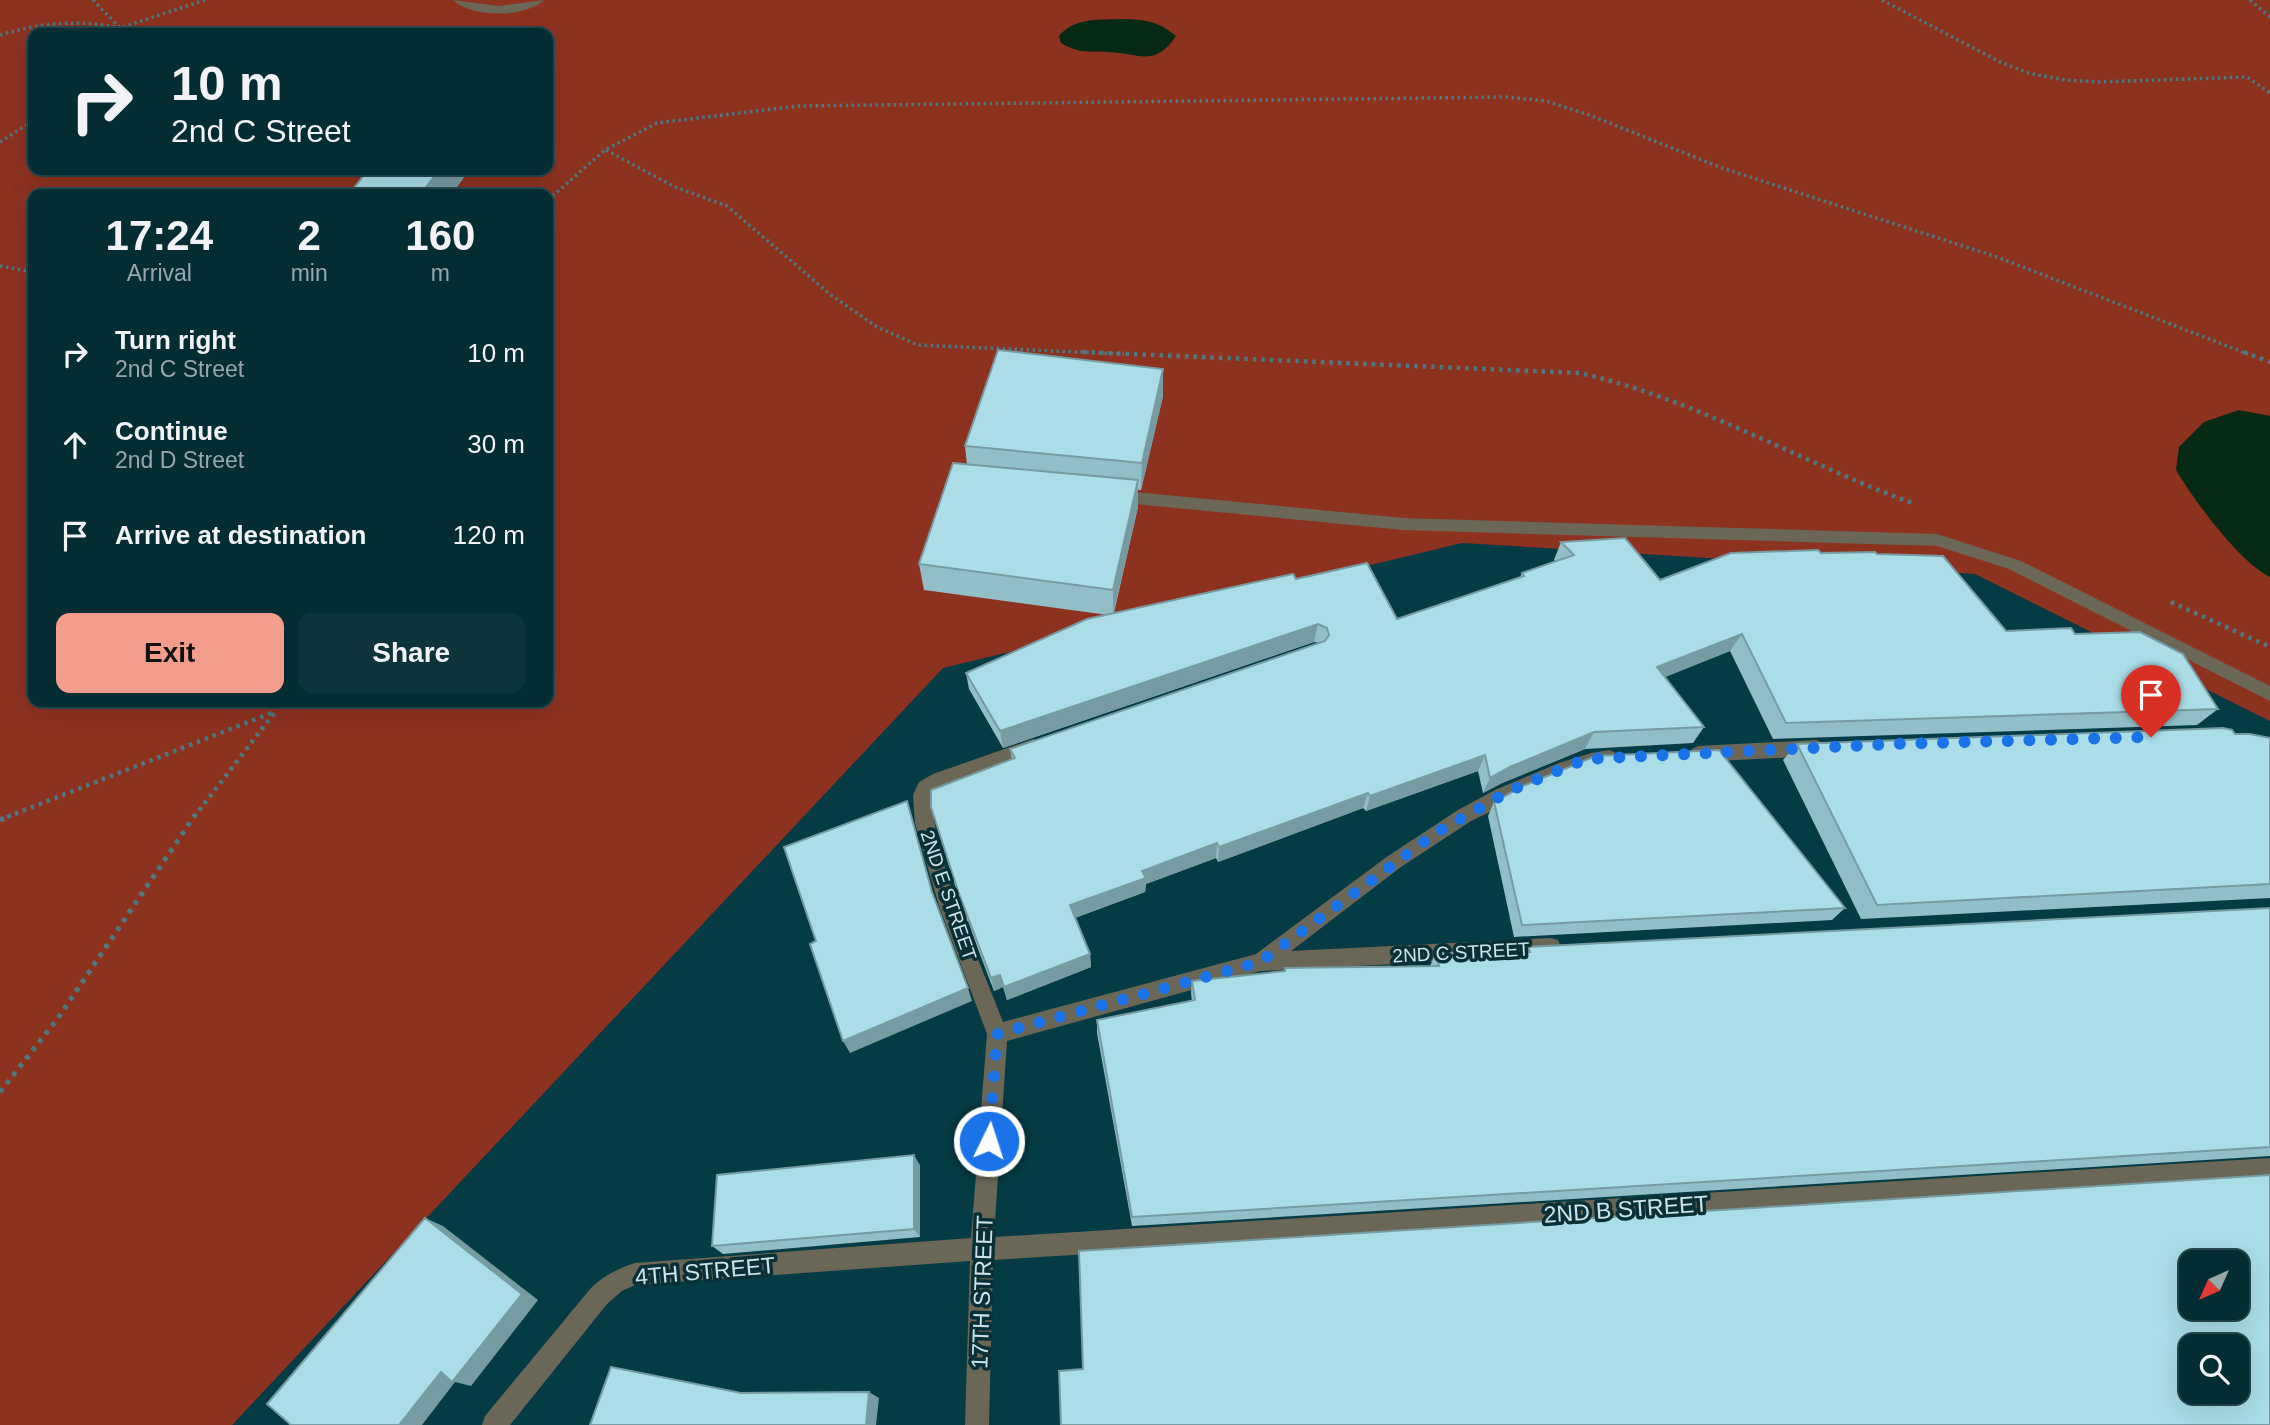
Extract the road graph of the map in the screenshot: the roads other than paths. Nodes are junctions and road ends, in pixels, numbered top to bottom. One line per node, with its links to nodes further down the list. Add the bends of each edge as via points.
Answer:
1 (458, 0): 2 (street, via 466,7 519,9)
2 (539, 0)
3 (1096, 495): 4 (street, via 1403,524 1937,540 2015,565)
4 (2270, 694)
5 (1054, 740): 11 (street, 2ND E STREET, via 939,780 922,795 923,822 949,906)
6 (1841, 747): 7 (street)
7 (1680, 755)
8 (1626, 757): 10 (street, via 1586,759 1509,791 1436,833)
9 (1564, 946): 10 (street, 2ND C STREET)
10 (1260, 962): 11 (street, 2ND C STREET)
11 (997, 1034): 13 (street, 17TH STREET)
12 (2270, 1168): 13 (street, 2ND B STREET)
13 (982, 1249): 14 (street, 4TH STREET, via 625,1277 598,1296); 15 (street, 17TH STREET)
14 (494, 1425)
15 (977, 1425)

